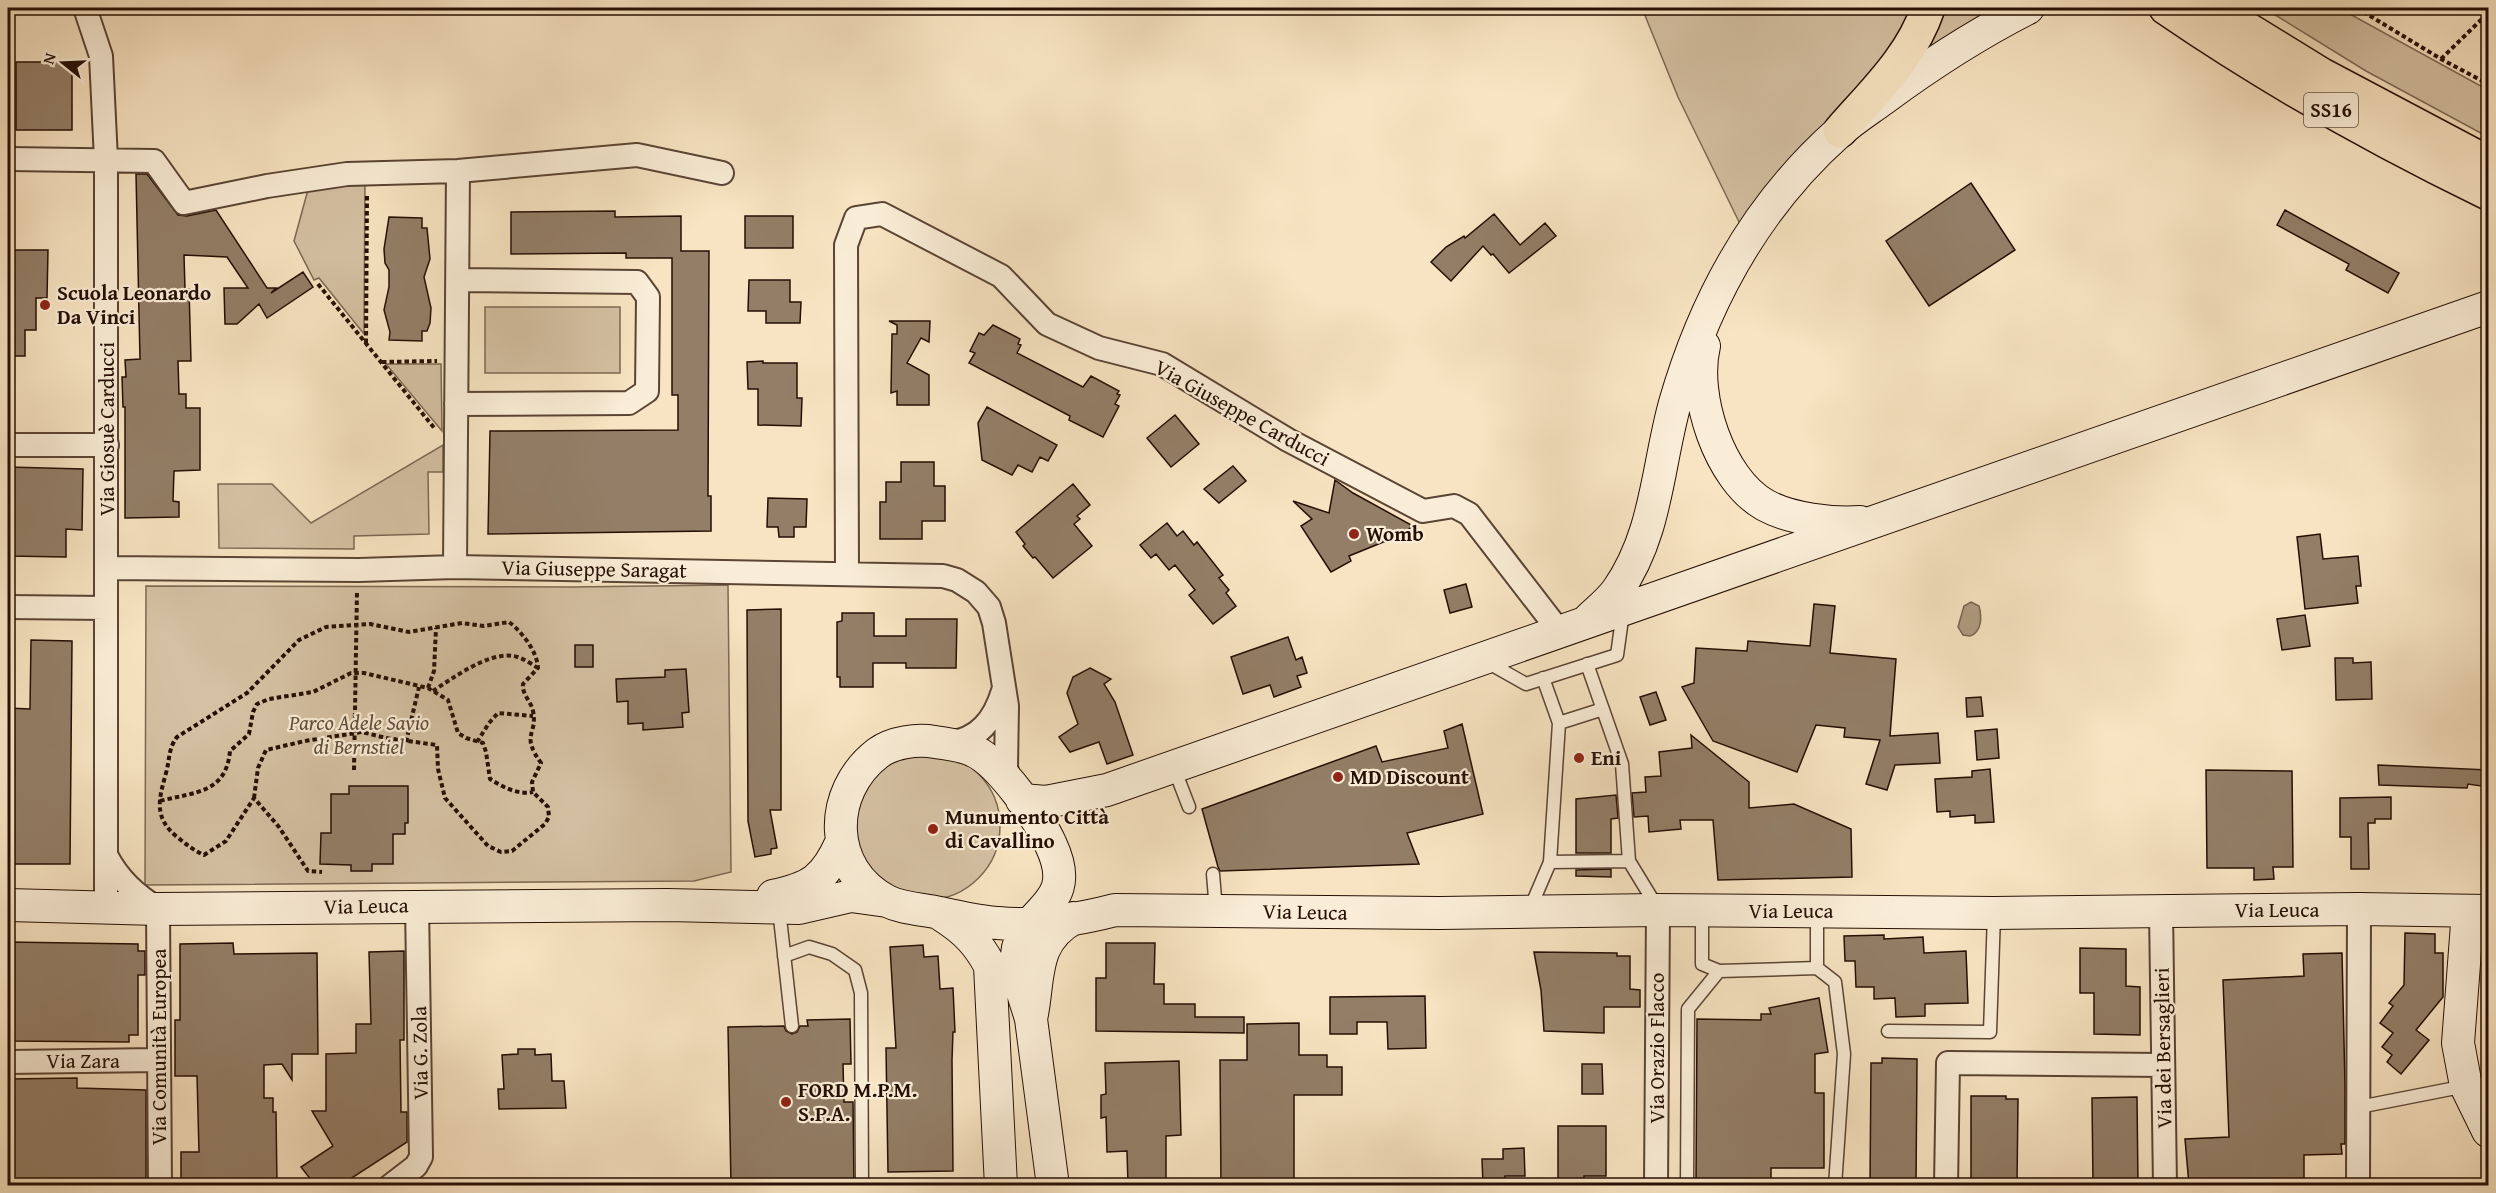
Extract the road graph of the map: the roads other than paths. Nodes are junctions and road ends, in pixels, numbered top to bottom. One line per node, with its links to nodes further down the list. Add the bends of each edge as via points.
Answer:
1 (85, 8): 8 (street, Via Giosuè Carducci, via 101,56)
2 (1928, 8): 6 (highway, via 1913,41 1890,75)
3 (2028, 8): 6 (main road, via 1943,57)
4 (2213, 8): 9 (highway, SS16, via 2322,75)
5 (2173, 12): 12 (highway, SS16, via 2297,91 2414,157)
6 (1840, 131): 14 (main road, via 1766,212)
7 (8, 159): 8 (street)
8 (106, 160): 10 (street, via 154,161 184,203 347,174); 18 (street, Via Giosuè Carducci)
9 (2488, 163)
10 (458, 171): 11 (street, via 637,155); 13 (street)
11 (722, 173)
12 (2488, 193)
13 (458, 280): 16 (street); 16 (street, via 637,282 648,297 647,391 629,403)
14 (1721, 285): 19 (main road, via 1700,361 1709,427 1726,465 1765,505 1797,516 1838,523); 26 (main road, via 1686,365 1651,520 1641,548 1615,594)
15 (2488, 307): 19 (main road)
16 (456, 404): 20 (street)
17 (8, 445): 18 (street)
18 (107, 445): 21 (street, Via Giosuè Carducci)
19 (1879, 521): 25 (main road)
20 (455, 567): 21 (street, Via Giuseppe Saragat); 22 (street, Via Giuseppe Saragat)
21 (107, 568): 24 (street, Via Giosuè Carducci)
22 (847, 573): 26 (street, Via Giuseppe Carducci, via 846,245 856,218 882,214 1001,276 1047,324 1099,348 1162,364 1288,440 1423,511 1454,506 1469,514); 30 (street, Via Giuseppe Saragat, via 943,576 976,592 989,607 994,623)
23 (8, 607): 24 (street)
24 (106, 608): 40 (street, Via Giosuè Carducci)
25 (1623, 611): 26 (main road); 28 (lane, via 1617,655)
26 (1573, 628): 27 (main road)
27 (1484, 660): 29 (lane, via 1526,684); 34 (main road)
28 (1587, 664): 29 (lane); 31 (lane)
29 (1543, 678): 32 (lane)
30 (1004, 687): 33 (street, via 993,716 977,734); 36 (street, Via Giuseppe Saragat, via 1006,767)
31 (1603, 709): 32 (lane); 41 (lane, via 1622,765)
32 (1559, 723): 42 (lane)
33 (945, 744): 36 (main road, via 977,752 990,760); 38 (main road, via 918,739 880,752 859,772 848,793)
34 (1174, 767): 35 (main road); 37 (lane)
35 (1107, 790): 36 (main road, via 1046,802); 39 (main road, via 1071,815)
36 (1016, 791): 39 (main road)
37 (1189, 807)
38 (841, 843): 44 (main road, via 851,869); 47 (main road, Via Leuca, via 832,862 813,883)
39 (1054, 852): 52 (main road, Via Leuca, via 1067,881); 63 (main road, via 1059,883 1054,898)
40 (105, 854): 49 (street, Via Giosuè Carducci); 50 (street, via 122,881)
41 (1629, 861): 42 (lane); 53 (lane)
42 (1550, 862): 60 (lane)
43 (1213, 874): 55 (lane)
44 (886, 901): 48 (main road, Via Leuca, via 852,896 813,906); 59 (main road)
45 (8, 905): 49 (main road, Via Leuca)
46 (417, 905): 47 (main road, Via Leuca); 50 (main road, Via Leuca); 77 (street, Via G. Zola, via 421,1157 416,1166)
47 (725, 906): 48 (main road, Via Leuca)
48 (779, 907): 64 (lane)
49 (105, 908): 50 (main road, Via Leuca)
50 (158, 909): 70 (street, Via Comunità Europea)
51 (2359, 909): 57 (main road, Via Leuca); 58 (main road, Via Leuca); 74 (street)
52 (1115, 910): 55 (main road, Via Leuca); 62 (main road, Via Leuca)
53 (1658, 910): 54 (main road, Via Leuca); 60 (main road, Via Leuca); 81 (street, Via Orazio Flacco)
54 (1702, 910): 56 (main road, Via Leuca); 66 (lane, via 1702,964)
55 (1216, 911): 60 (main road, Via Leuca)
56 (1816, 911): 61 (main road, Via Leuca); 65 (lane)
57 (2161, 911): 61 (main road, Via Leuca); 72 (street, Via dei Bersaglieri)
58 (2478, 911): 73 (main road, via 2458,1043)
59 (937, 912): 63 (main road, via 997,923); 79 (main road, via 980,946 990,966)
60 (1528, 912)
61 (1994, 913): 69 (lane, via 1990,1032)
62 (1074, 918): 63 (main road, Via Leuca); 67 (main road, via 1045,944 1038,960)
63 (1032, 923): 67 (main road, via 1022,935 1017,970)
64 (784, 956): 68 (lane); 78 (lane, via 809,947 832,954 855,970 861,993)
65 (1817, 968): 66 (lane); 83 (lane, via 1836,982 1844,1054)
66 (1719, 971): 82 (lane, via 1688,1009)
67 (1031, 1019): 80 (main road)
68 (792, 1026)
69 (1888, 1031)
70 (158, 1060): 71 (street, Via Zara); 76 (street, Via Comunità Europea)
71 (8, 1062)
72 (2163, 1065): 84 (street, via 1948,1063); 85 (street, Via dei Bersaglieri)
73 (2466, 1086): 74 (lane); 75 (main road)
74 (2359, 1107): 86 (street)
75 (2488, 1131)
76 (160, 1185)
77 (390, 1185)
78 (862, 1185)
79 (1001, 1185)
80 (1053, 1185)
81 (1656, 1185)
82 (1687, 1185)
83 (1835, 1185)
84 (1946, 1185)
85 (2165, 1185)
86 (2358, 1185)

